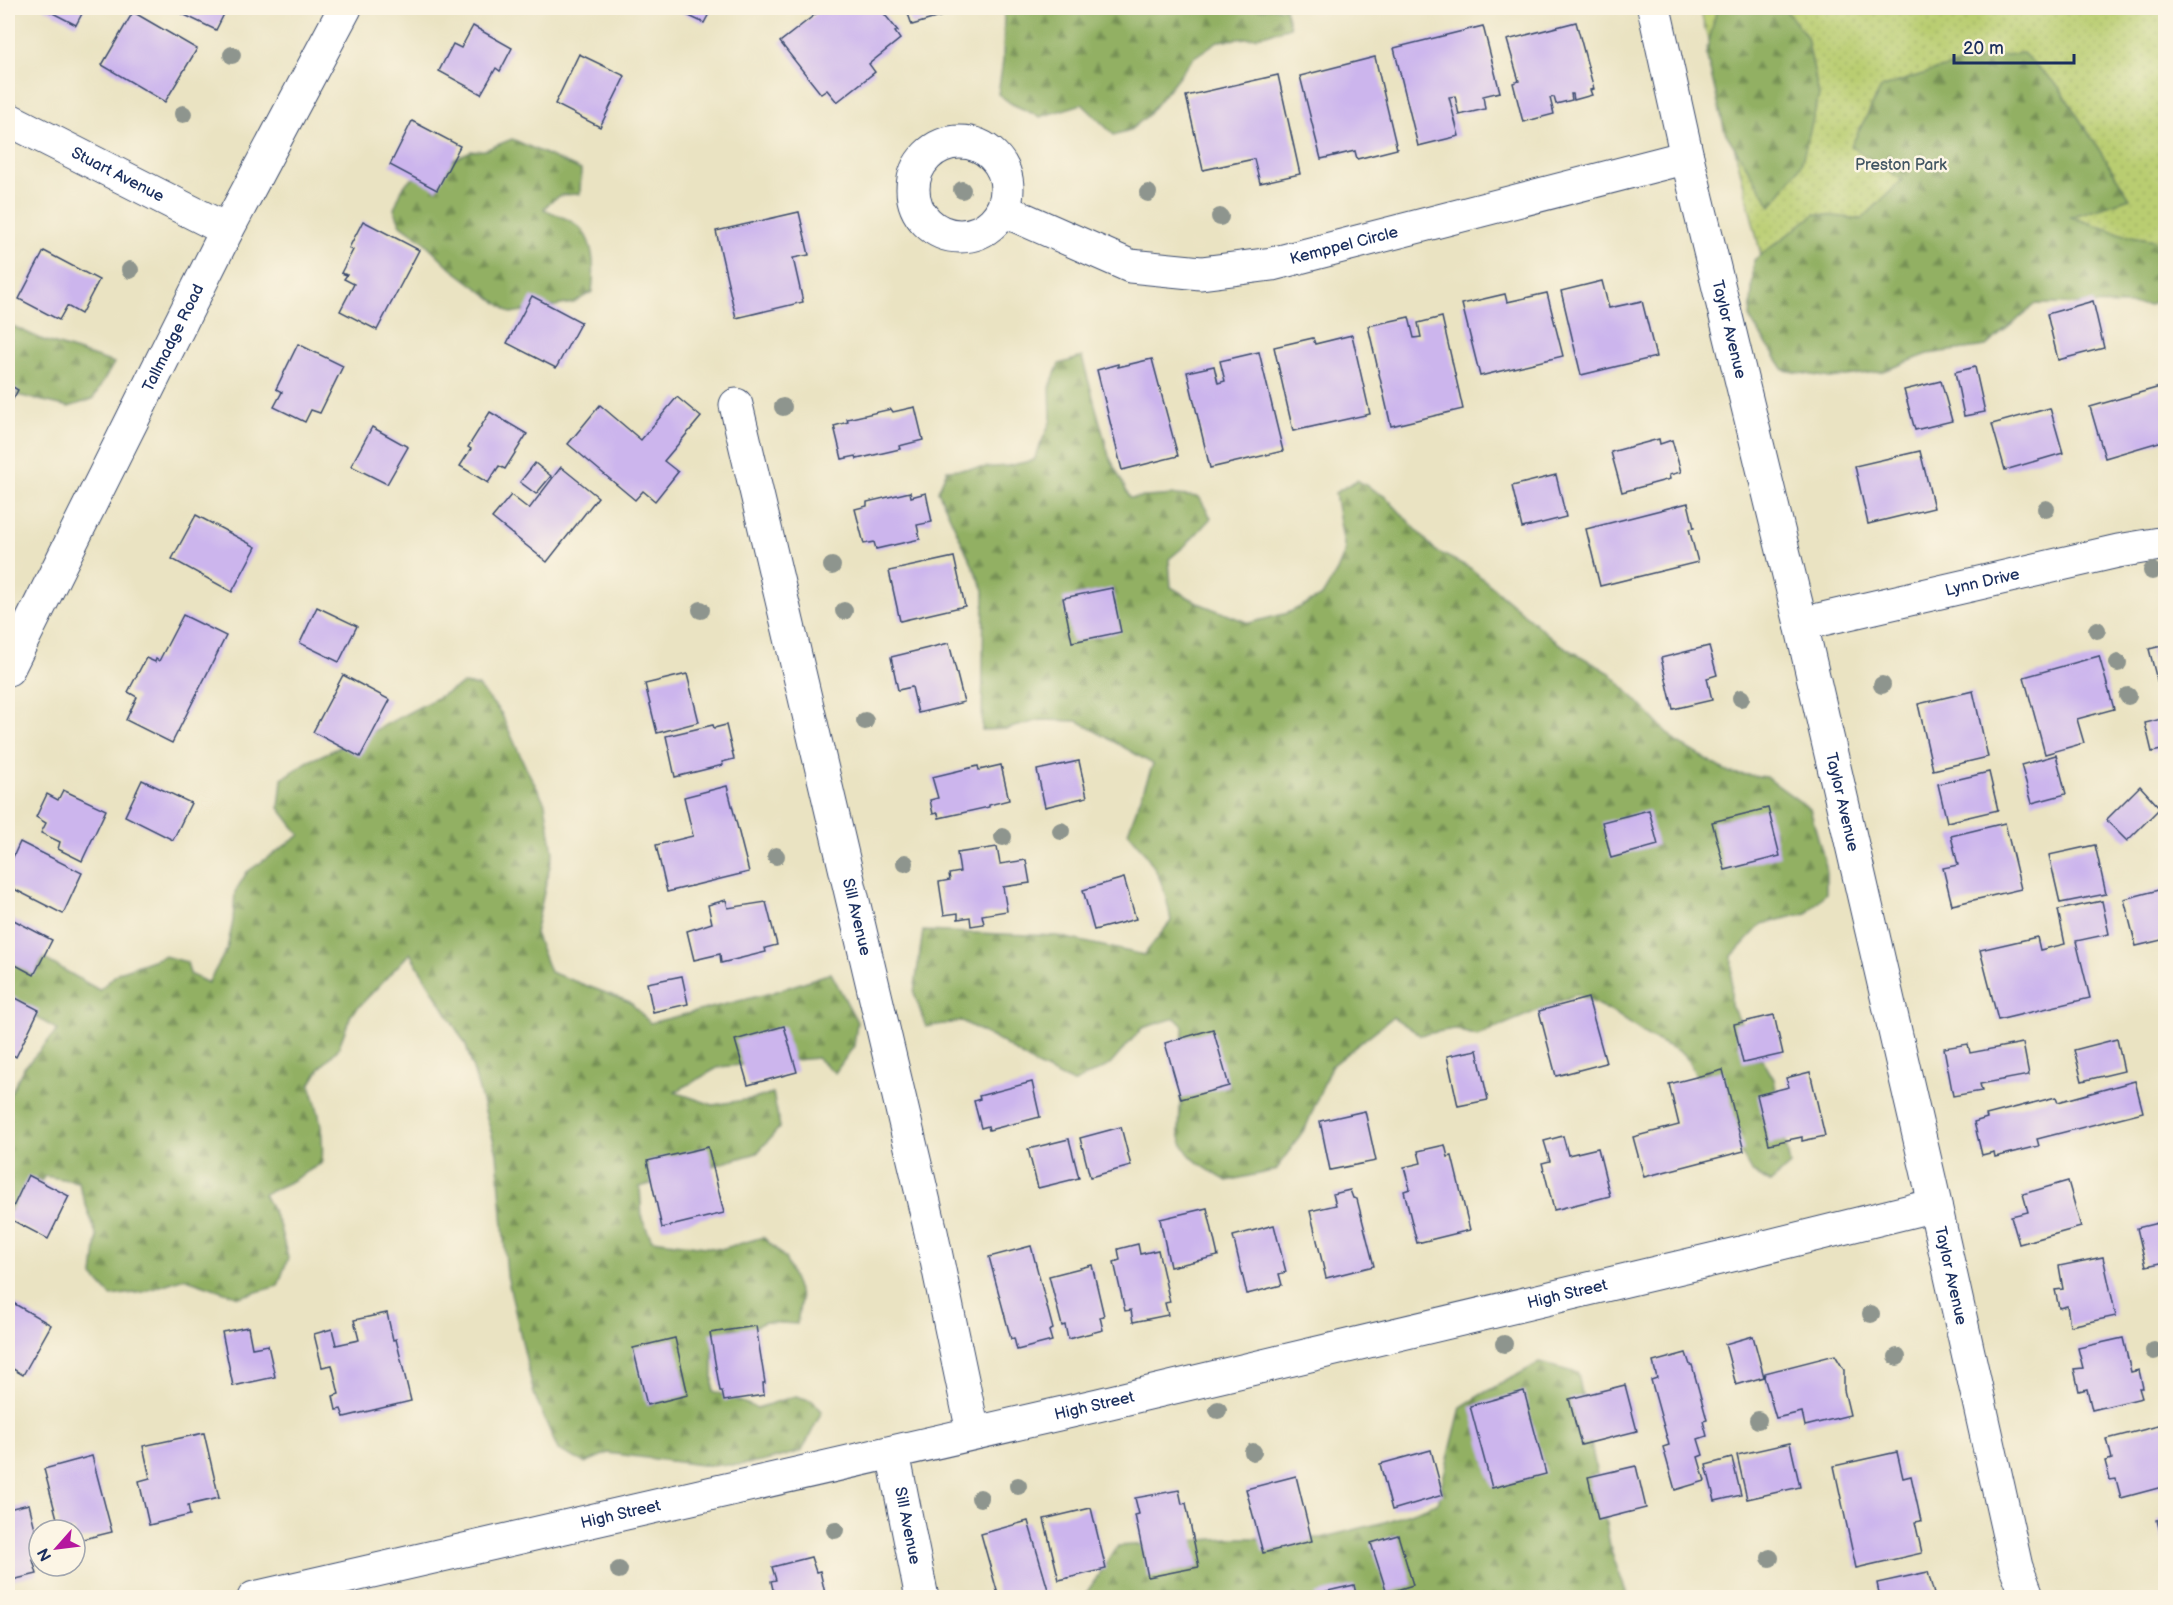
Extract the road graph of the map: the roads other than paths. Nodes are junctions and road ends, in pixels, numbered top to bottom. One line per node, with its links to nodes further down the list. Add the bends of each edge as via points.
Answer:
1 (345, 8): 6 (street, Tallmadge Road)
2 (1654, 8): 4 (street, Taylor Avenue)
3 (8, 118): 6 (street, Stuart Avenue)
4 (1688, 157): 5 (street, Kemppel Circle, via 1272,264 1201,273 1130,266); 9 (street, Taylor Avenue)
5 (1003, 210)
6 (227, 230): 10 (street, Tallmadge Road)
7 (736, 405): 12 (street, Sill Avenue, via 931,1232)
8 (2166, 543): 9 (street, Lynn Drive)
9 (1801, 624): 11 (street, Taylor Avenue)
10 (8, 669)
11 (1935, 1205): 12 (street, High Street); 16 (street, Taylor Avenue, via 2016,1567)
12 (973, 1432): 13 (street, High Street)
13 (893, 1453): 14 (street, High Street); 15 (street, Sill Avenue)
14 (254, 1598)
15 (922, 1598)
16 (2028, 1598)

